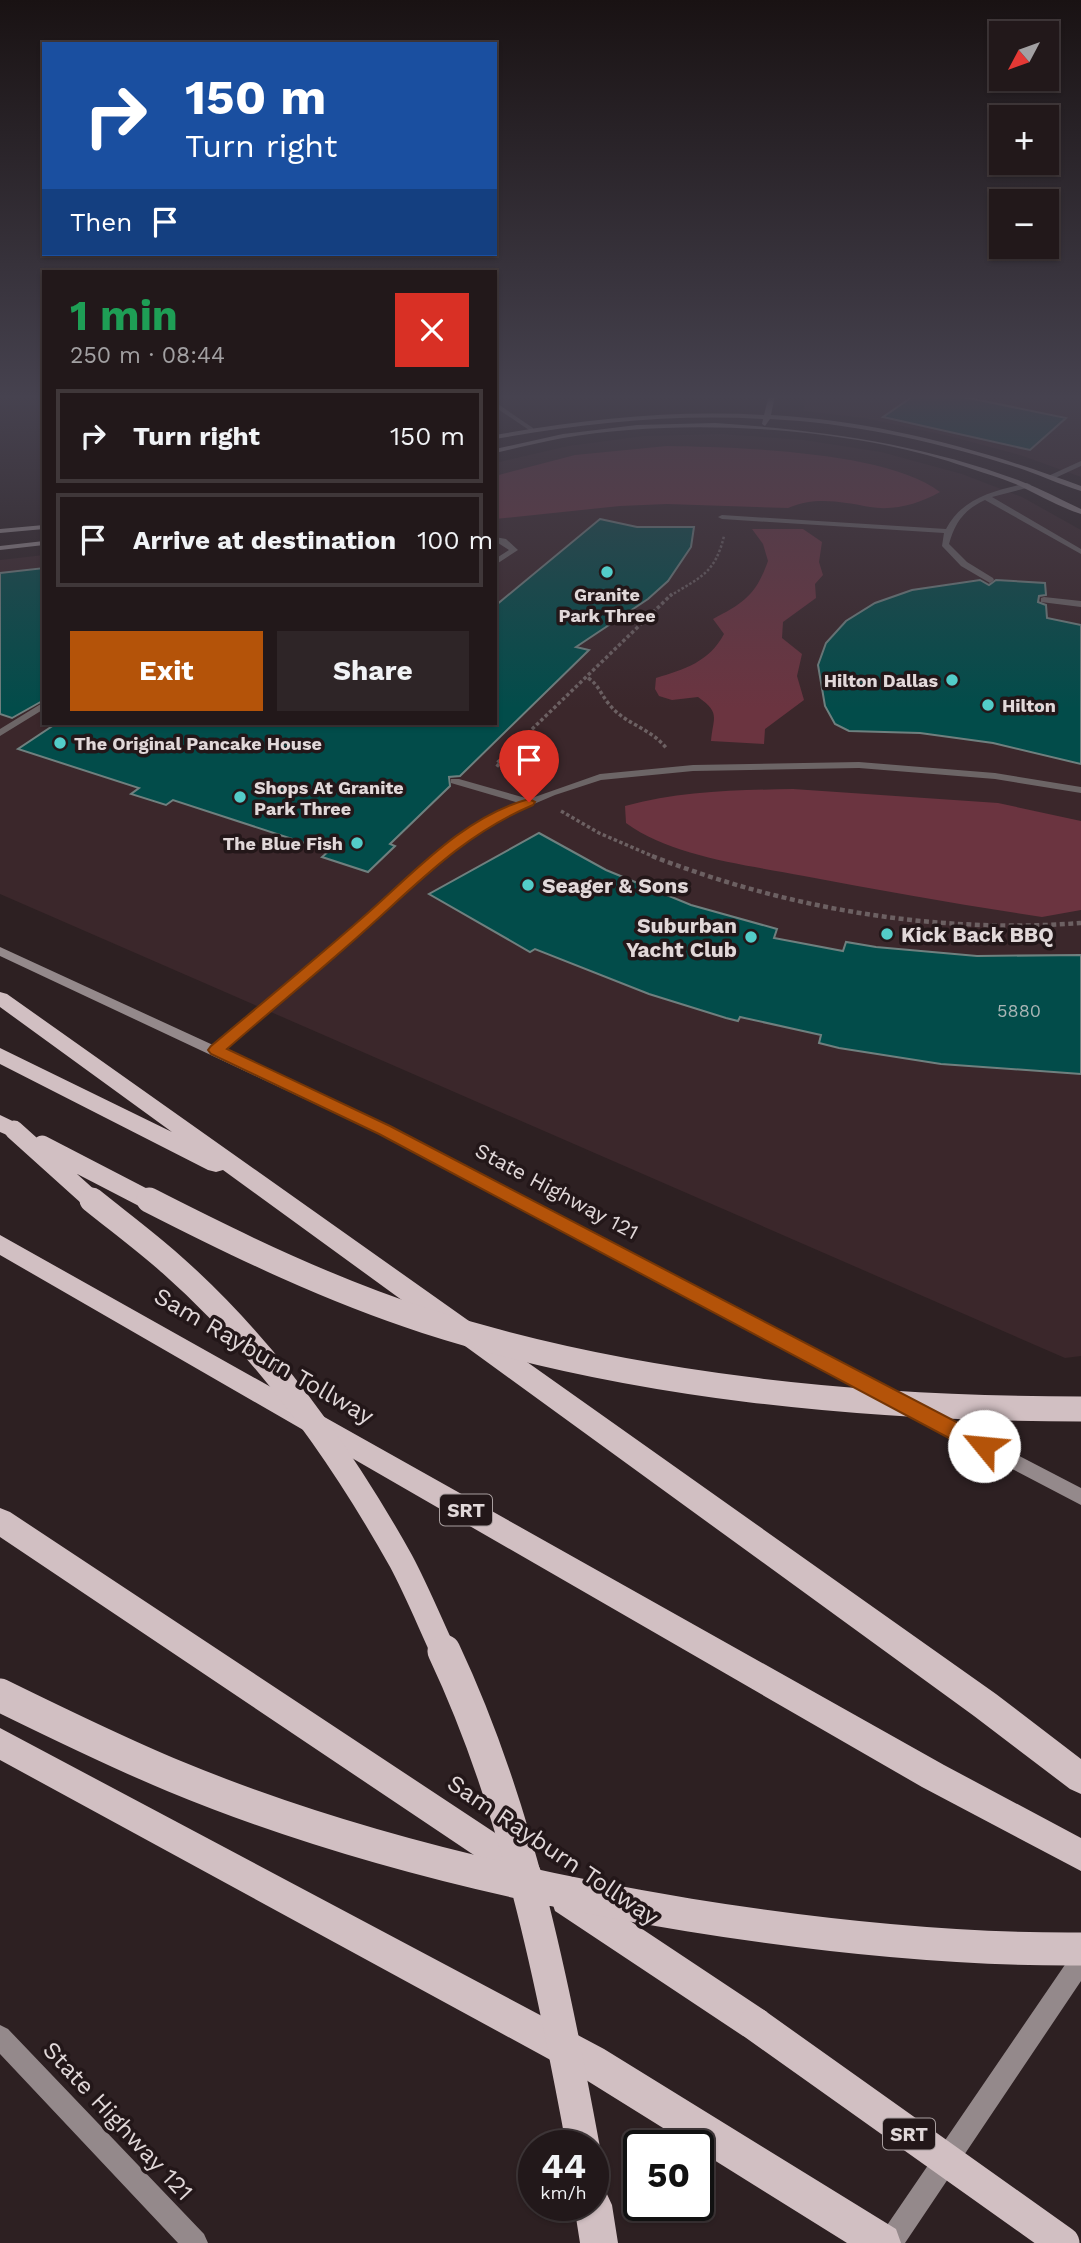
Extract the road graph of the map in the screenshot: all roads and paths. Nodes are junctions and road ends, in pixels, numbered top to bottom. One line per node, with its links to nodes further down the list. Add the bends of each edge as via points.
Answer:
1 (980, 500): 8 (lane, via 967,506)
2 (991, 500): 12 (lane)
3 (1056, 500): 4 (street)
4 (1081, 512)
5 (722, 517): 8 (lane); 17 (path, via 721,554 712,568 694,585 672,594)
6 (42, 527): 7 (street)
7 (0, 531)
8 (947, 531): 14 (lane, via 945,544 964,564)
9 (497, 540): 13 (lane, via 514,550)
10 (42, 543): 11 (street)
11 (0, 548)
12 (1081, 552)
13 (497, 562)
14 (990, 580)
15 (1044, 600): 16 (lane)
16 (1081, 604)
17 (587, 677): 20 (path, via 597,683 613,709 656,736); 21 (path, via 496,764)
18 (42, 706): 19 (lane)
19 (0, 733)
20 (675, 769): 23 (lane, via 859,765 995,776); 24 (lane, via 600,777)
21 (513, 777)
22 (455, 781): 24 (lane)
23 (1081, 790)
24 (529, 802): 29 (lane, via 497,816 443,852)
25 (555, 808): 26 (path, via 648,856 798,900 951,924)
26 (1081, 923)
27 (0, 951): 29 (street, State Highway 121)
28 (0, 998): 32 (highway)
29 (216, 1050): 35 (street, State Highway 121, via 384,1130)
30 (0, 1055): 32 (highway)
31 (7, 1126): 34 (highway, bridge, via 217,1237 347,1292 493,1341 598,1365 780,1394 889,1405); 44 (highway, bridge, via 171,1264 228,1321 283,1382 402,1563 467,1701 508,1821 558,2013)
32 (280, 1197): 39 (highway)
33 (0, 1244): 40 (highway, Sam Rayburn Tollway / SRT, via 933,1776)
34 (1081, 1409)
35 (1081, 1497)
36 (0, 1521): 50 (highway, Sam Rayburn Tollway / SRT, bridge, via 755,2024)
37 (0, 1695): 41 (highway, bridge, via 105,1747 237,1799 410,1856 524,1885 812,1934 920,1945)
38 (0, 1743): 48 (highway, via 591,2063)
39 (1081, 1779)
40 (1081, 1855)
41 (1081, 1950)
42 (1081, 1961): 49 (street)
43 (0, 2037): 46 (street, State Highway 121)
44 (580, 2130)
45 (596, 2221): 47 (highway)
46 (195, 2243)
47 (599, 2243)
48 (882, 2243)
49 (890, 2243)
50 (1063, 2243)

